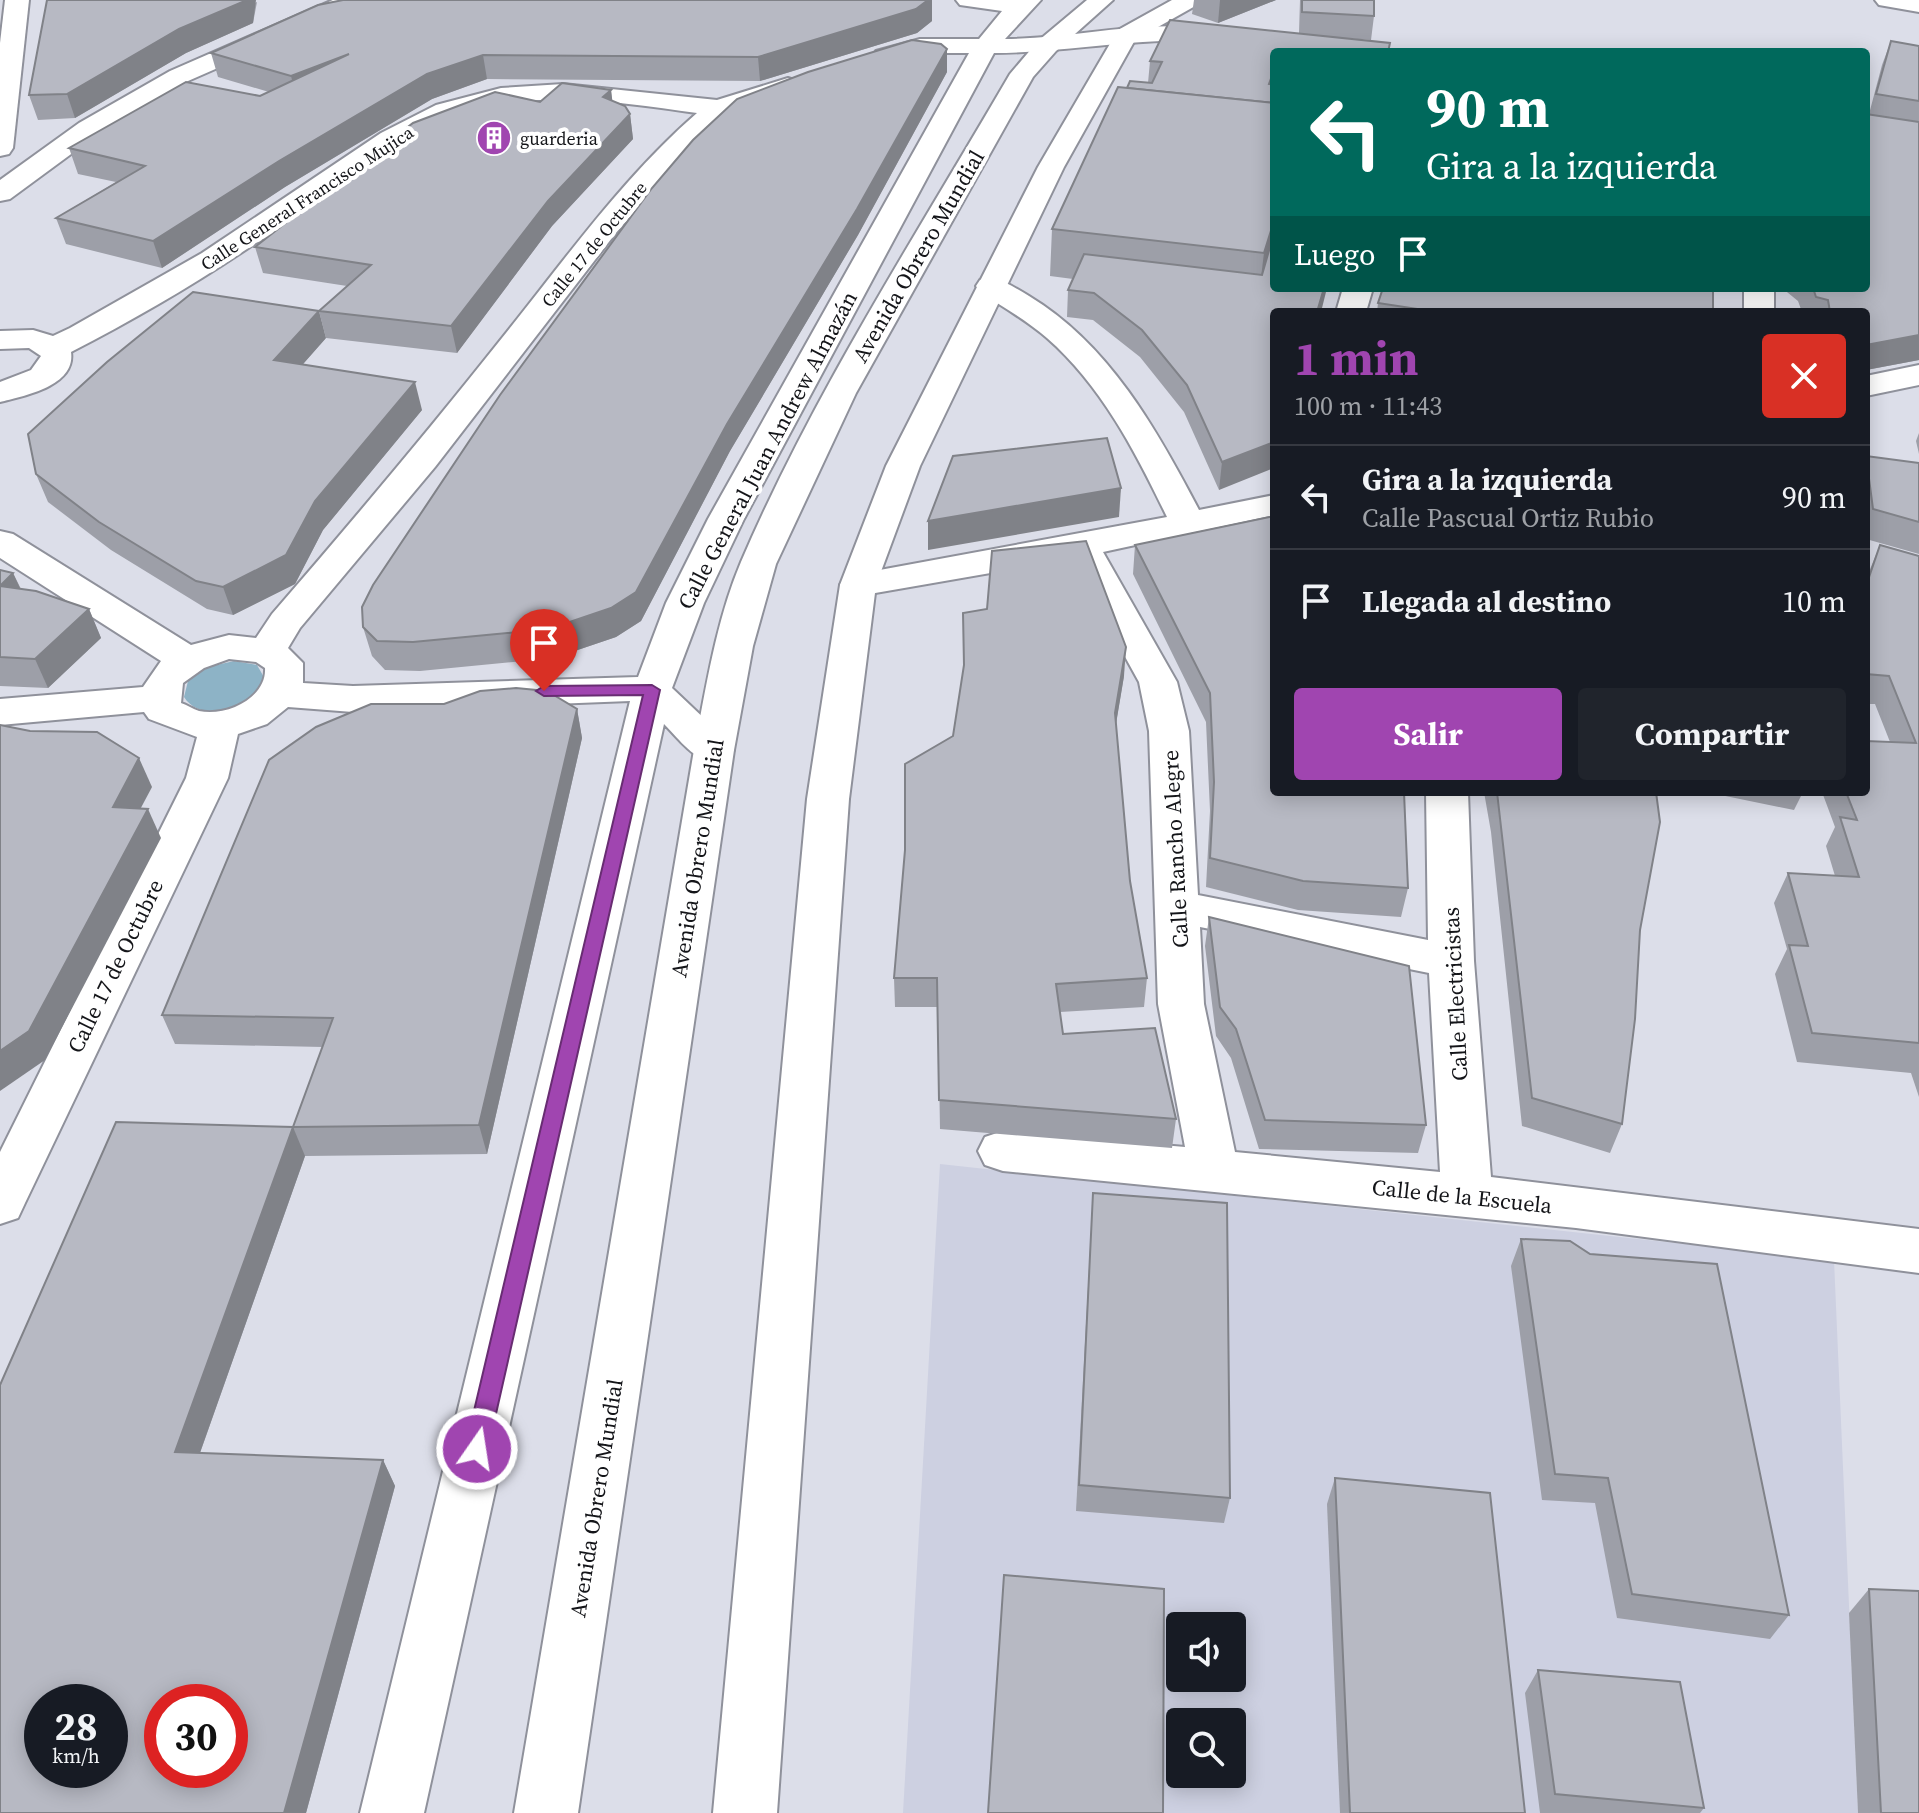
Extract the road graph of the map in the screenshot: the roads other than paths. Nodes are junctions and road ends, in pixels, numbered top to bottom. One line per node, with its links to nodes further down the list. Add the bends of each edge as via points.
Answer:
1 (17, 0): 16 (street)
2 (353, 0): 17 (street, via 179,76 88,129)
3 (968, 0): 7 (street)
4 (1101, 0): 11 (street, Avenida Obrero Mundial)
5 (1189, 0): 9 (street)
6 (1887, 0): 8 (street)
7 (1024, 3): 12 (street, Calle General Juan Andrew Almazán)
8 (1919, 5)
9 (1126, 35): 10 (street); 11 (street); 18 (street)
10 (1249, 40)
11 (1047, 46): 12 (street); 36 (street, Avenida Obrero Mundial, via 1022,74 840,393 758,564 734,646)
12 (985, 47): 13 (street, via 920,46); 31 (street, Calle General Juan Andrew Almazán, via 726,519 685,603)
13 (861, 63)
14 (817, 76): 15 (street, Calle 17 de Octubre)
15 (718, 108): 20 (street, Calle General Francisco Mujica, via 572,92 469,102 432,116 364,156 193,273); 29 (street, Calle 17 de Octubre, via 683,139 605,228 423,460 285,622)
16 (0, 148)
17 (0, 193)
18 (991, 286): 25 (street, via 1035,313 1078,352 1152,452); 28 (street, via 903,466)
19 (0, 340): 20 (street, via 33,339)
20 (54, 348): 23 (street, via 55,365 46,374)
21 (1919, 375): 22 (street)
22 (1870, 385)
23 (0, 392)
24 (1270, 506): 25 (street)
25 (1189, 525): 27 (street)
26 (0, 542): 30 (street)
27 (1082, 546): 28 (street); 38 (street, Calle Rancho Alegre, via 1158,682 1169,731)
28 (858, 585): 48 (street, via 828,799)
29 (267, 651): 30 (street, via 229,647); 32 (street, via 287,669)
30 (187, 660): 33 (street, via 161,685)
31 (652, 690): 32 (street, via 353,699); 36 (street); 46 (street, Calle General Juan Andrew Almazán)
32 (280, 694): 35 (street, via 251,716)
33 (159, 698): 34 (street); 35 (street, via 163,710 175,719)
34 (0, 712)
35 (220, 724): 41 (street, Calle 17 de Octubre, via 207,778)
36 (714, 750): 47 (street, Avenida Obrero Mundial)
37 (1447, 796): 39 (street, Calle Electricistas)
38 (1179, 907): 39 (street); 42 (street, Calle Rancho Alegre, via 1181,1004)
39 (1451, 961): 43 (street, Calle Electricistas)
40 (1003, 1151): 42 (street, Calle de la Escuela)
41 (10, 1157): 44 (street, Calle 17 de Octubre)
42 (1214, 1170): 43 (street, Calle de la Escuela)
43 (1467, 1196): 45 (street, Calle de la Escuela)
44 (0, 1203)
45 (1919, 1251)
46 (392, 1813)
47 (546, 1813)
48 (745, 1813)

